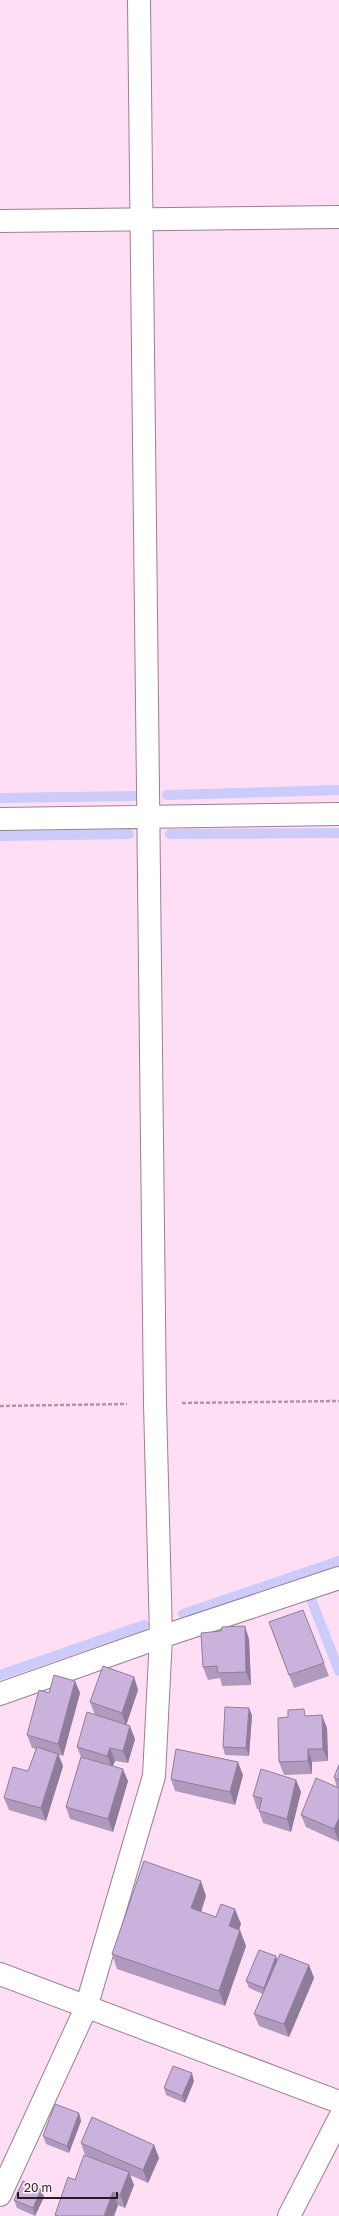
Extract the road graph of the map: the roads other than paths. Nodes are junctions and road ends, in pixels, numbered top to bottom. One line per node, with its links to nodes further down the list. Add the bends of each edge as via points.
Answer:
1 (139, 0): 3 (street)
2 (339, 217): 3 (street)
3 (143, 218): 4 (street); 6 (street)
4 (0, 221)
5 (339, 814): 6 (street)
6 (149, 817): 7 (street); 9 (street, via 155,1404)
7 (0, 819)
8 (339, 1578): 9 (street)
9 (161, 1637): 10 (street); 12 (street, via 154,1776)
10 (0, 1694)
11 (0, 1974): 12 (street)
12 (86, 2008): 13 (street); 15 (street)
13 (339, 2102)
14 (339, 2119): 16 (street)
15 (0, 2195)
16 (289, 2216)

